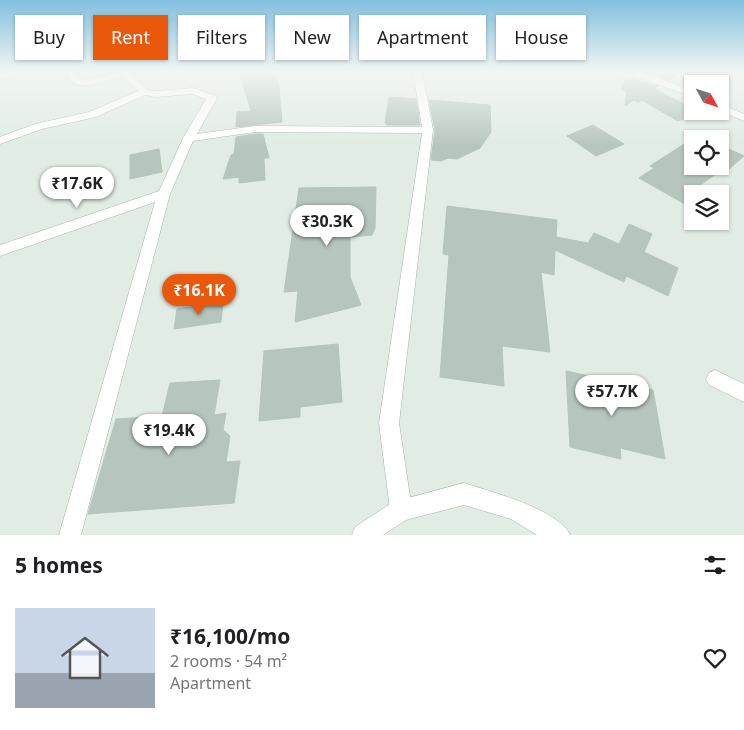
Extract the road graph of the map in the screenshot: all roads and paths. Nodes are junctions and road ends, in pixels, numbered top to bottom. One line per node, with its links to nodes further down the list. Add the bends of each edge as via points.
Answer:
1 (135, 96): 8 (street, via 92,116 39,126)
2 (206, 96): 7 (street, via 212,98)
3 (422, 96): 6 (street)
4 (729, 111): 5 (street)
5 (744, 118)
6 (428, 130): 7 (street, via 255,129); 13 (street, via 390,423)
7 (189, 138): 9 (street)
8 (0, 141)
9 (164, 194): 10 (street); 14 (street)
10 (0, 251)
11 (715, 379): 12 (street)
12 (744, 393)
13 (401, 510): 15 (street); 16 (street, via 464,494 516,510)
14 (70, 535)
15 (363, 535)
16 (559, 535)

